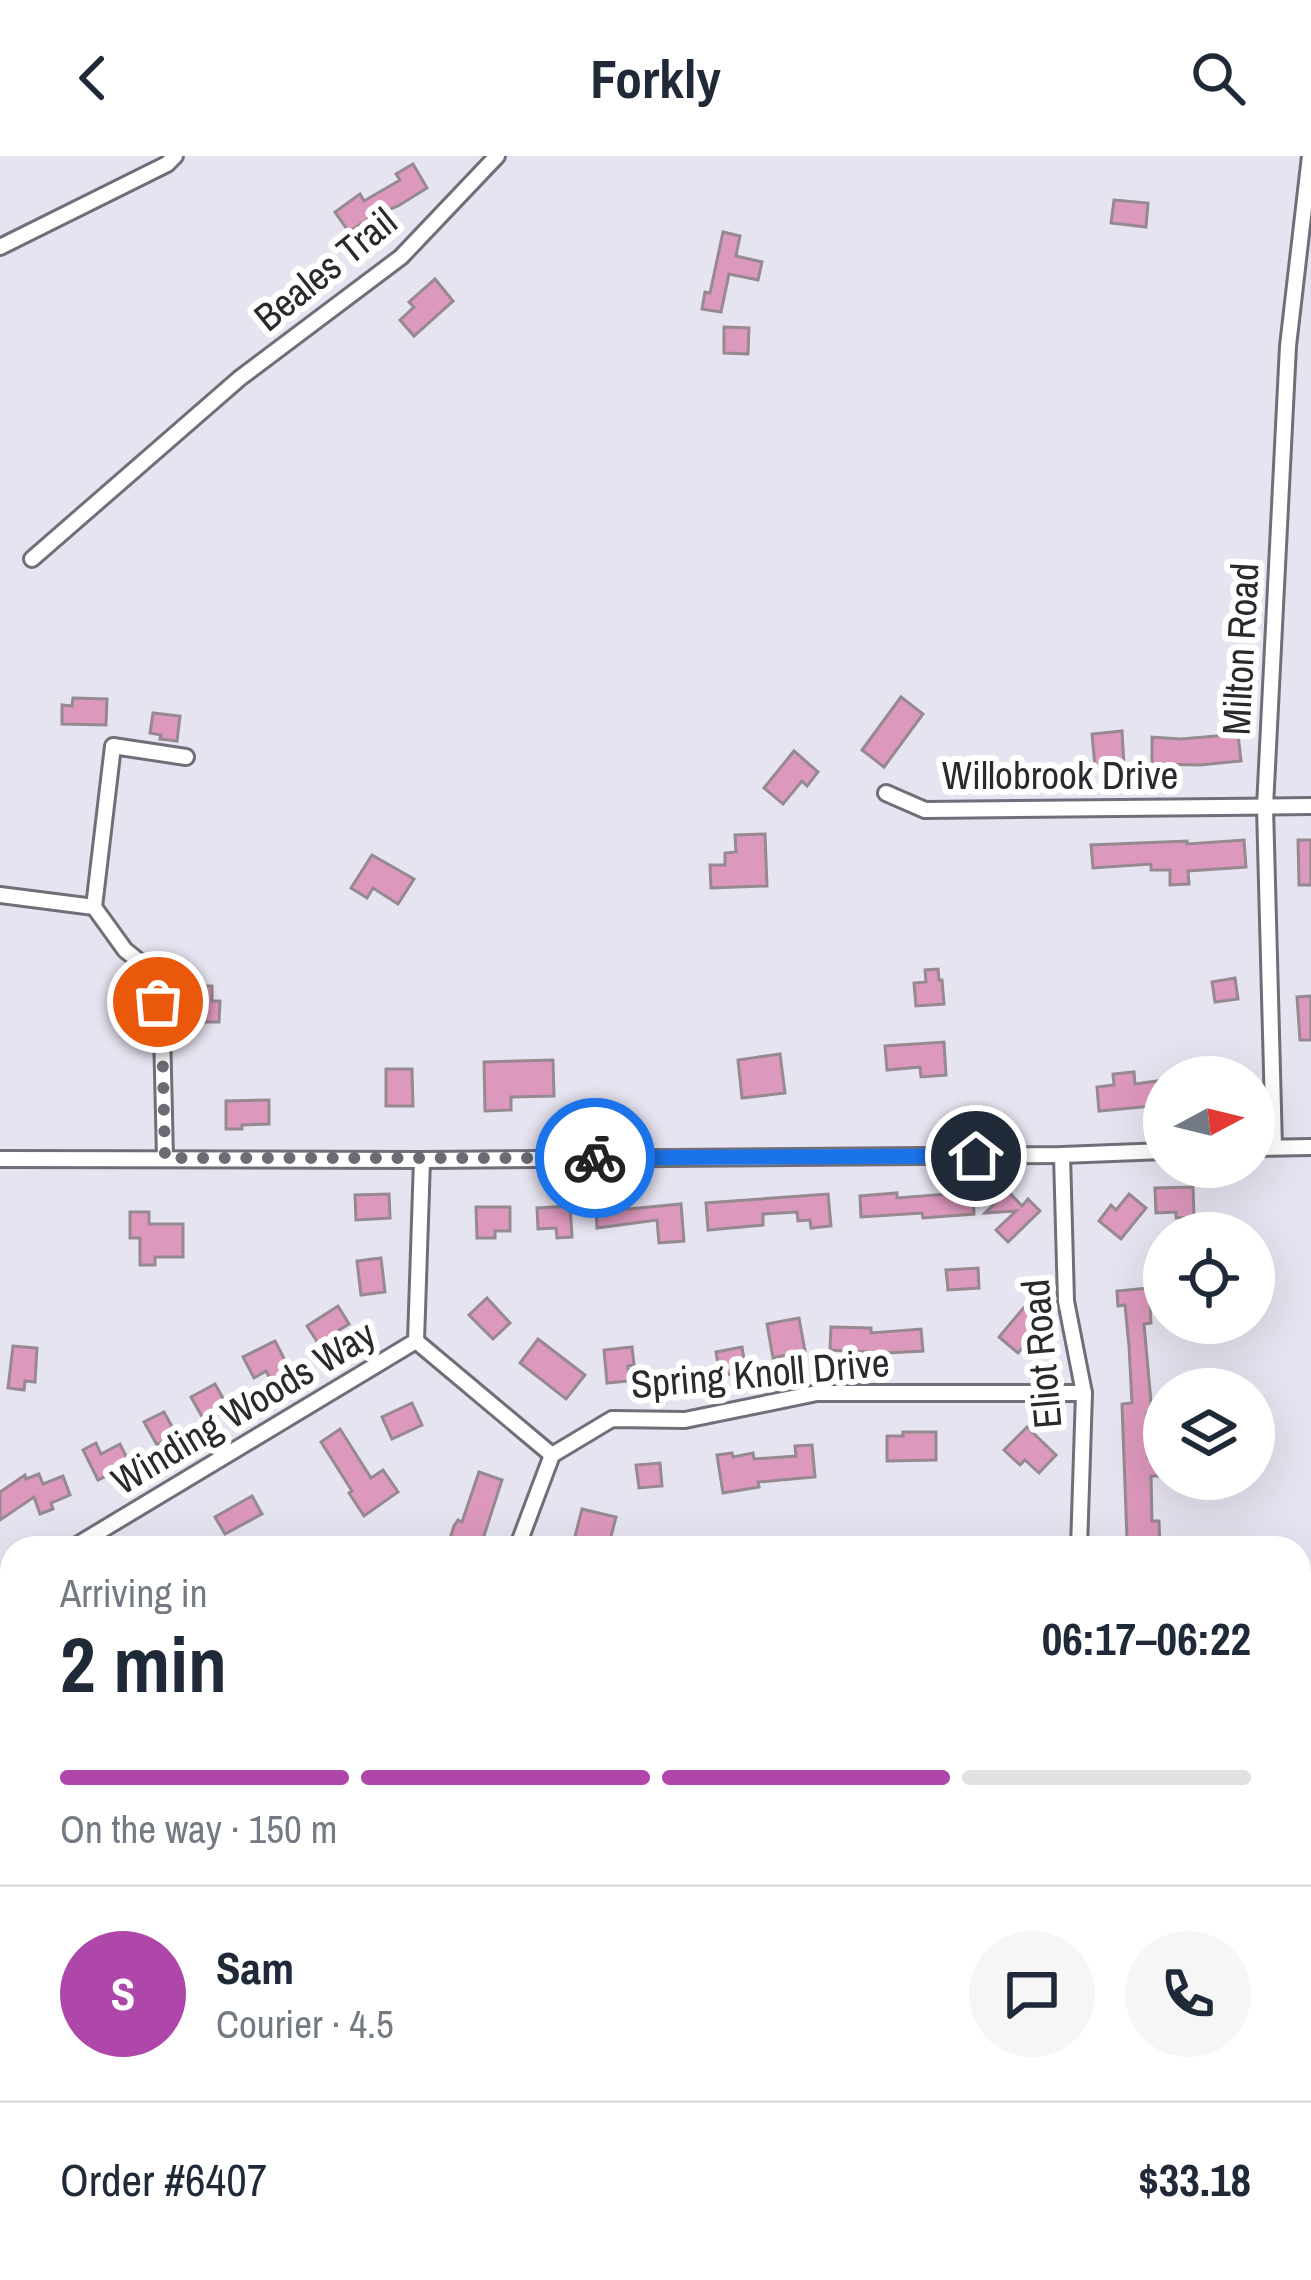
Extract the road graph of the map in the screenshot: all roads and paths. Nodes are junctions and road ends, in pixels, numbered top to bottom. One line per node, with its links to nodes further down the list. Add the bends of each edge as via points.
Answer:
1 (175, 156): 4 (street)
2 (497, 156): 5 (street, Beales Trail, via 401,257 240,378)
3 (1310, 156): 9 (street, Milton Road, via 1288,346)
4 (0, 247)
5 (32, 559)
6 (186, 757): 11 (street, via 113,746)
7 (886, 793): 9 (street, Willobrook Drive, via 925,810)
8 (1311, 806): 9 (street, Willobrook Drive)
9 (1264, 807): 12 (street, Milton Road)
10 (0, 895): 11 (street)
11 (94, 907): 17 (street, via 154,974)
12 (1271, 1056)
13 (1311, 1147): 14 (street)
14 (1275, 1148)
15 (1143, 1152): 16 (street)
16 (1062, 1155): 19 (street); 21 (street, Eliot Road, via 1066,1301)
17 (165, 1158): 18 (street); 19 (street)
18 (0, 1159)
19 (422, 1160): 20 (street, Winding Woods Way)
20 (416, 1341): 22 (street); 23 (street, Winding Woods Way)
21 (1084, 1394): 22 (street, Spring Knoll Drive, via 817,1393 685,1420 612,1419); 25 (street, Eliot Road)
22 (552, 1455): 24 (street)
23 (92, 1536)
24 (522, 1536)
25 (1079, 1536)

